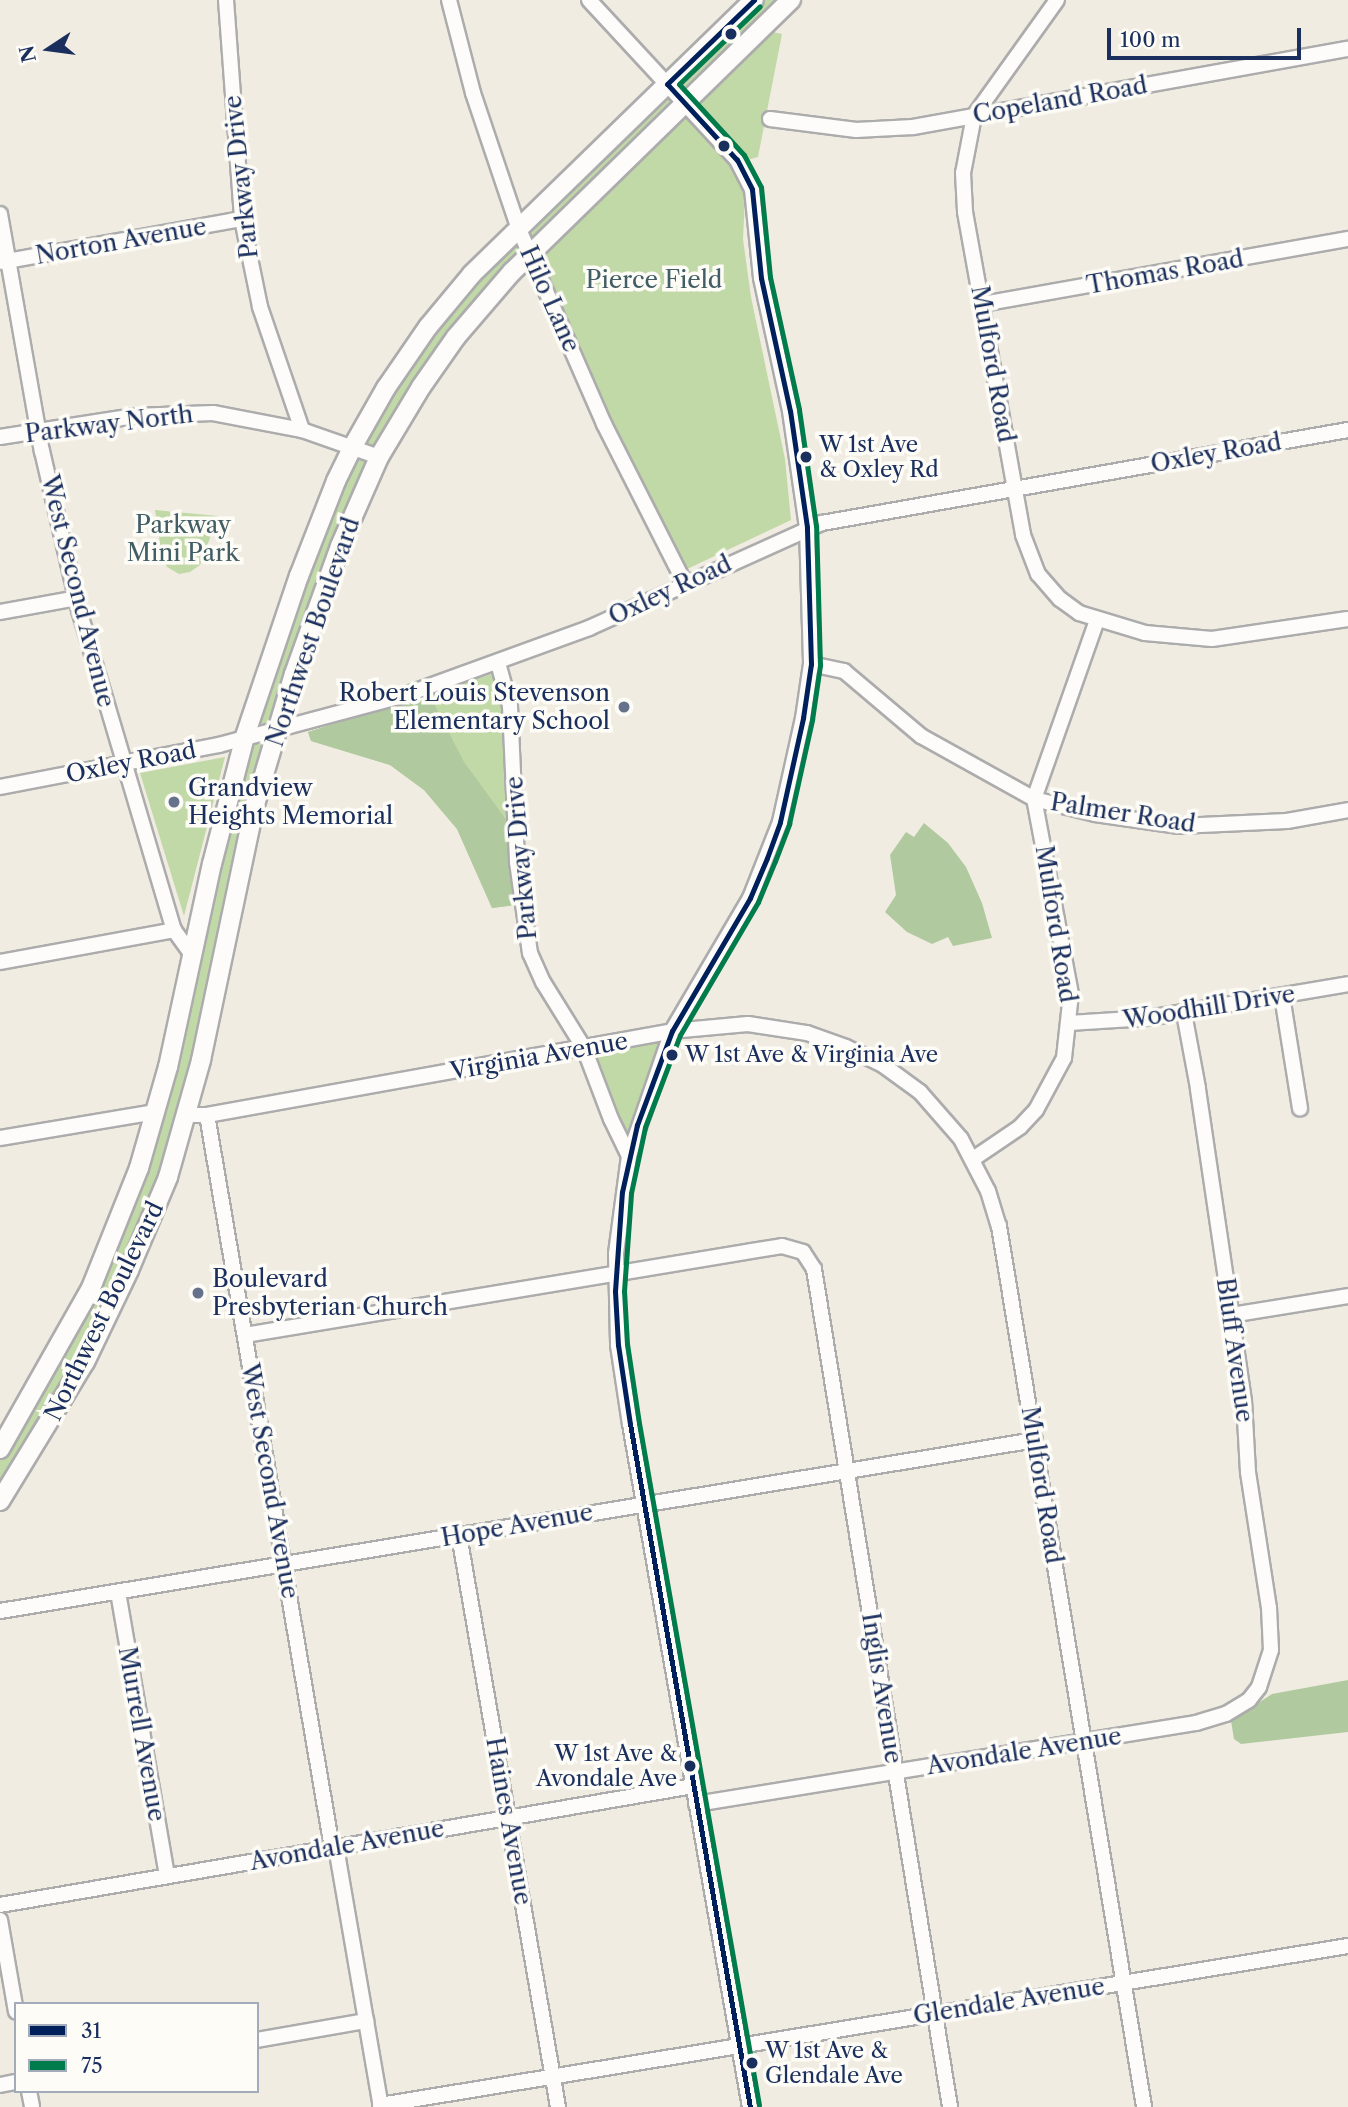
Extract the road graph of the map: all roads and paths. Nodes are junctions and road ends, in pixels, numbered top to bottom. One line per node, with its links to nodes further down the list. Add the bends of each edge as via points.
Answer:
1 (226, 0): 13 (street, Parkway Drive)
2 (449, 0): 14 (street, Hilo Lane, via 473,93)
3 (754, 0): 8 (main road, Northwest Boulevard)
4 (791, 0): 9 (main road, Northwest Boulevard)
5 (1057, 0): 10 (street)
6 (589, 1): 8 (street)
7 (1348, 50): 10 (street, Copeland Road)
8 (667, 84): 9 (street); 14 (main road, Northwest Boulevard)
9 (685, 103): 16 (main road, Northwest Boulevard); 26 (street, via 737,160 752,190 761,278 790,411)
10 (974, 116): 11 (street, Copeland Road, via 913,127 856,130); 18 (street, Mulford Road, via 962,191)
11 (770, 119)
12 (0, 214): 17 (street, West Second Avenue)
13 (242, 219): 17 (street, Norton Avenue); 20 (street, Parkway Drive, via 260,307)
14 (518, 226): 16 (street, Hilo Lane); 23 (main road, Northwest Boulevard, via 428,327)
15 (1348, 239): 18 (street, Thomas Road)
16 (531, 256): 24 (main road, Northwest Boulevard, via 456,337); 27 (street, Hilo Lane, via 604,425)
17 (4, 262): 19 (street, West Second Avenue)
18 (983, 304): 25 (street, Mulford Road)
19 (39, 430): 20 (street, Parkway North, via 188,412); 22 (street, Parkway North); 28 (street, West Second Avenue)
20 (302, 430): 23 (street, Parkway North)
21 (1348, 430): 25 (street, Oxley Road)
22 (0, 437)
23 (353, 446): 24 (street, Parkway North); 35 (main road, Northwest Boulevard, via 299,576)
24 (379, 457): 34 (main road, Northwest Boulevard, via 340,546)
25 (1015, 488): 26 (street, Oxley Road); 31 (street, Mulford Road, via 1023,535 1038,575 1060,600)
26 (807, 527): 27 (street, Oxley Road); 33 (street)
27 (685, 584): 32 (street, Oxley Road)
28 (76, 598): 29 (street); 36 (street, West Second Avenue)
29 (0, 612)
30 (1348, 619): 31 (street, Mulford Road, via 1212,639 1145,633)
31 (1097, 621): 38 (street)
32 (498, 663): 34 (street, Oxley Road); 48 (street, Parkway Drive, via 510,706 517,862 530,953)
33 (811, 664): 38 (street, Palmer Road, via 844,671 921,736); 47 (street, via 801,730 771,846 750,898)
34 (278, 729): 35 (street, Oxley Road); 51 (main road, Northwest Boulevard, via 254,808 201,1060)
35 (245, 736): 36 (street, Oxley Road); 41 (main road, Northwest Boulevard)
36 (124, 765): 37 (street, Oxley Road); 40 (street, West Second Avenue)
37 (0, 787)
38 (1034, 799): 39 (street, Palmer Road, via 1095,814 1179,826 1287,821); 46 (street, Mulford Road, via 1071,994)
39 (1348, 810)
40 (174, 930): 41 (street, West Second Avenue); 42 (street)
41 (193, 956): 50 (main road, Northwest Boulevard)
42 (0, 962)
43 (1348, 984): 44 (street, Woodhill Drive)
44 (1282, 996): 45 (street, Woodhill Drive); 49 (street)
45 (1184, 1013): 46 (street, Woodhill Drive); 58 (street, Bluff Avenue)
46 (1069, 1023): 55 (street, Mulford Road, via 1064,1058 1037,1110 1011,1135)
47 (672, 1031): 48 (street, Virginia Avenue); 54 (street); 55 (street, Virginia Avenue, via 773,1026 846,1047 883,1065 920,1092)
48 (584, 1048): 52 (street, Virginia Avenue); 54 (street, Parkway Drive)
49 (1300, 1109)
50 (156, 1112): 53 (street); 61 (main road, Northwest Boulevard, via 122,1213 90,1288)
51 (185, 1115): 52 (street, Virginia Avenue); 63 (main road, Northwest Boulevard, via 167,1177 85,1362)
52 (207, 1115): 59 (street, West Second Avenue)
53 (0, 1138)
54 (629, 1156): 56 (street)
55 (973, 1159): 60 (street, Mulford Road, via 999,1226)
56 (616, 1273): 59 (street); 62 (street, Inglis Avenue, via 782,1245 803,1252 814,1269); 64 (street, via 618,1345)
57 (1348, 1296): 58 (street)
58 (1231, 1315): 69 (street, Bluff Avenue, via 1272,1631 1267,1670)
59 (245, 1335): 66 (street, West Second Avenue)
60 (1035, 1440): 62 (street, Hope Avenue); 70 (street, Mulford Road)
61 (0, 1449)
62 (847, 1471): 64 (street, Hope Avenue); 71 (street, Inglis Avenue)
63 (0, 1501)
64 (644, 1504): 65 (street, Hope Avenue); 72 (street)
65 (460, 1535): 66 (street, Hope Avenue); 74 (street, Haines Avenue)
66 (284, 1564): 67 (street, Hope Avenue); 75 (street, West Second Avenue)
67 (118, 1592): 68 (street, Hope Avenue); 76 (street, Murrell Avenue)
68 (0, 1611)
69 (1259, 1687): 70 (street, Avondale Avenue, via 1249,1700 1218,1717)
70 (1084, 1741): 71 (street, Avondale Avenue); 80 (street, Mulford Road)
71 (895, 1771): 73 (street, Avondale Avenue); 82 (street, Inglis Avenue)
72 (693, 1786): 73 (street); 74 (street, Avondale Avenue)
73 (696, 1804): 85 (street)
74 (508, 1817): 75 (street, Avondale Avenue); 86 (street, Haines Avenue)
75 (334, 1847): 76 (street, Avondale Avenue); 83 (street, West Second Avenue)
76 (167, 1875): 77 (street, Avondale Avenue)
77 (0, 1905)
78 (0, 1920): 81 (street)
79 (1348, 1946): 80 (street, Glendale Avenue)
80 (1123, 1983): 82 (street, Glendale Avenue); 91 (street, Mulford Road)
81 (14, 2002)
82 (935, 2014): 85 (street, Glendale Avenue); 90 (street, Inglis Avenue)
83 (366, 2021): 84 (street); 87 (street, West Second Avenue)
84 (259, 2040)
85 (739, 2045): 86 (street, Glendale Avenue); 89 (street)
86 (552, 2076): 87 (street, Glendale Avenue); 88 (street, Haines Avenue)
87 (381, 2106)
88 (558, 2107)
89 (750, 2107)
90 (950, 2107)
91 (1144, 2107)

